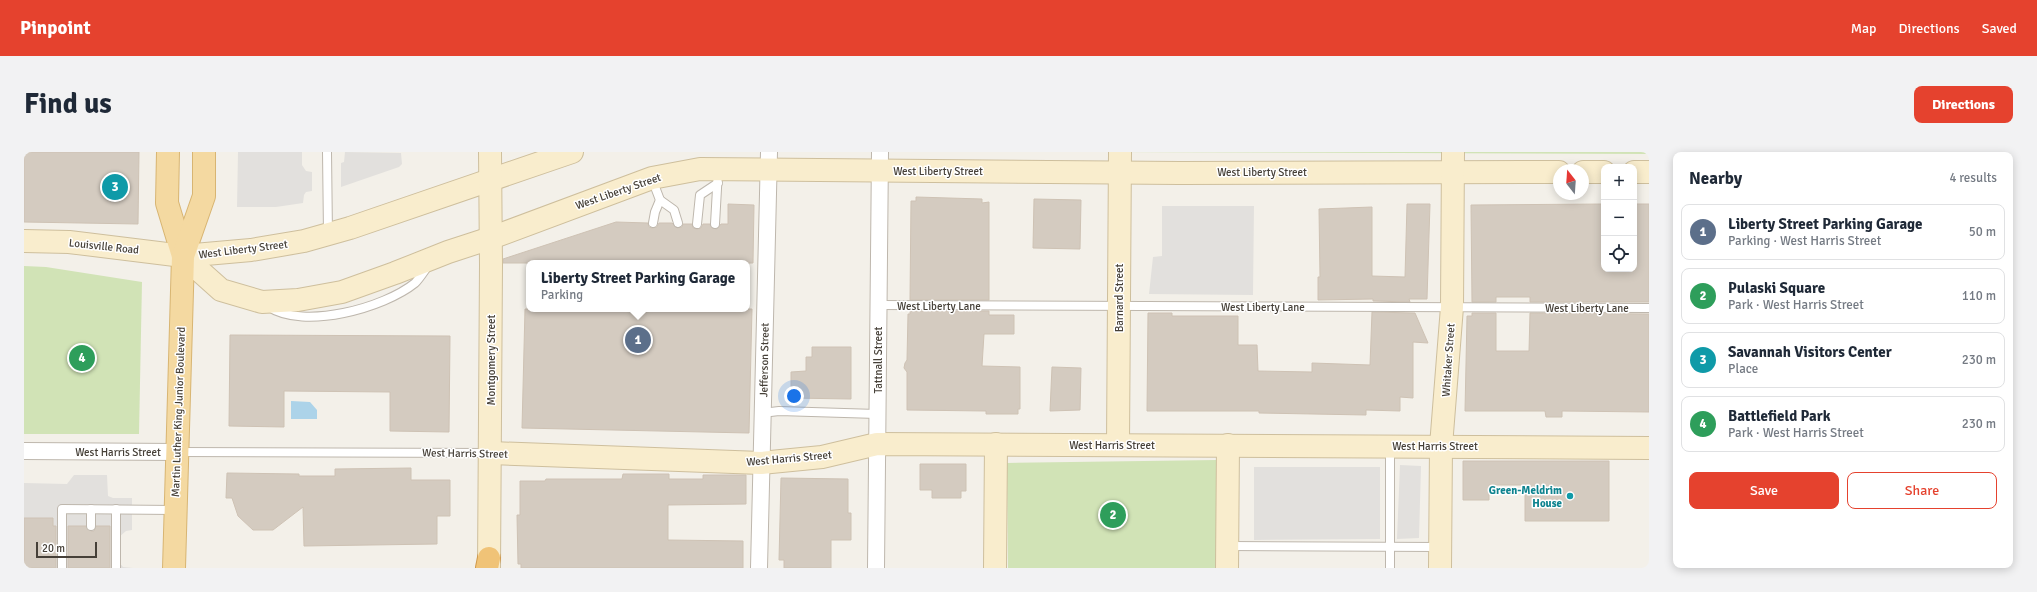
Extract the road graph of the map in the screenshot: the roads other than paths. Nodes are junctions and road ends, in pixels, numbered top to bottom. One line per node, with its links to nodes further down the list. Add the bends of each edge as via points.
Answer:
1 (168, 152): 26 (main road, Martin Luther King Junior Boulevard, via 167,203)
2 (204, 152): 26 (main road, Martin Luther King Junior Boulevard, via 204,196)
3 (327, 152): 23 (lane)
4 (490, 152): 17 (main road, Montgomery Street)
5 (572, 152): 17 (main road, West Liberty Street)
6 (769, 161): 7 (main road, West Liberty Street); 15 (main road, West Liberty Street); 31 (street, Jefferson Street)
7 (880, 161): 8 (main road, West Liberty Street); 27 (street, Tattnall Street)
8 (1120, 162): 9 (main road, West Liberty Street); 28 (main road, Barnard Street)
9 (1452, 162): 10 (main road, West Liberty Street); 29 (main road, Whitaker Street)
10 (1553, 171)
11 (1589, 172): 12 (main road)
12 (1601, 172)
13 (1637, 172): 14 (main road)
14 (1649, 172)
15 (718, 176): 16 (main road, West Liberty Street, via 700,169); 21 (lane, via 700,195); 22 (lane)
16 (652, 178): 18 (lane); 24 (main road, West Liberty Street)
17 (489, 180): 23 (main road, West Liberty Street); 24 (main road, Montgomery Street)
18 (660, 200): 19 (lane); 20 (lane, via 674,210)
19 (653, 223)
20 (678, 224)
21 (697, 224)
22 (715, 224)
23 (328, 235): 26 (main road, West Liberty Street, via 250,250)
24 (491, 238): 26 (main road, West Liberty Street, via 342,292 298,300 262,302 221,290); 42 (main road, Montgomery Street)
25 (24, 241): 26 (main road, Louisville Road, via 69,242)
26 (183, 256): 41 (main road, Martin Luther King Junior Boulevard)
27 (878, 306): 28 (lane, West Liberty Lane); 32 (street, Tattnall Street)
28 (1119, 306): 29 (lane, West Liberty Lane); 35 (main road, Barnard Street)
29 (1452, 307): 30 (lane, West Liberty Lane); 38 (main road, Whitaker Street)
30 (1649, 308)
31 (762, 413): 32 (lane, via 779,411); 43 (street, Jefferson Street)
32 (877, 414): 33 (street, Tattnall Street)
33 (877, 444): 34 (main road, West Harris Street); 43 (main road, West Harris Street, via 822,457); 56 (street, Tattnall Street)
34 (996, 444): 35 (main road, West Harris Street); 57 (main road)
35 (1118, 445): 36 (main road, West Harris Street)
36 (1228, 445): 37 (main road, West Harris Street); 48 (main road)
37 (1390, 446): 38 (main road, West Harris Street); 49 (lane)
38 (1441, 446): 39 (main road, West Harris Street); 50 (main road, Whitaker Street)
39 (1649, 448)
40 (24, 451): 41 (street, West Harris Street)
41 (178, 452): 42 (lane, West Harris Street); 46 (main road, Martin Luther King Junior Boulevard)
42 (490, 453): 43 (main road, West Harris Street); 51 (main road, Montgomery Street)
43 (761, 463): 55 (street, Jefferson Street)
44 (91, 509): 45 (lane); 47 (lane); 52 (lane, via 62,509)
45 (116, 510): 46 (lane); 53 (lane)
46 (176, 510): 54 (main road, Martin Luther King Junior Boulevard)
47 (91, 526)
48 (1228, 546): 49 (lane); 58 (main road)
49 (1391, 547): 50 (lane); 59 (lane)
50 (1440, 558)
51 (488, 565)
52 (62, 568)
53 (116, 568)
54 (174, 568)
55 (759, 568)
56 (876, 568)
57 (995, 568)
58 (1227, 568)
59 (1390, 568)

